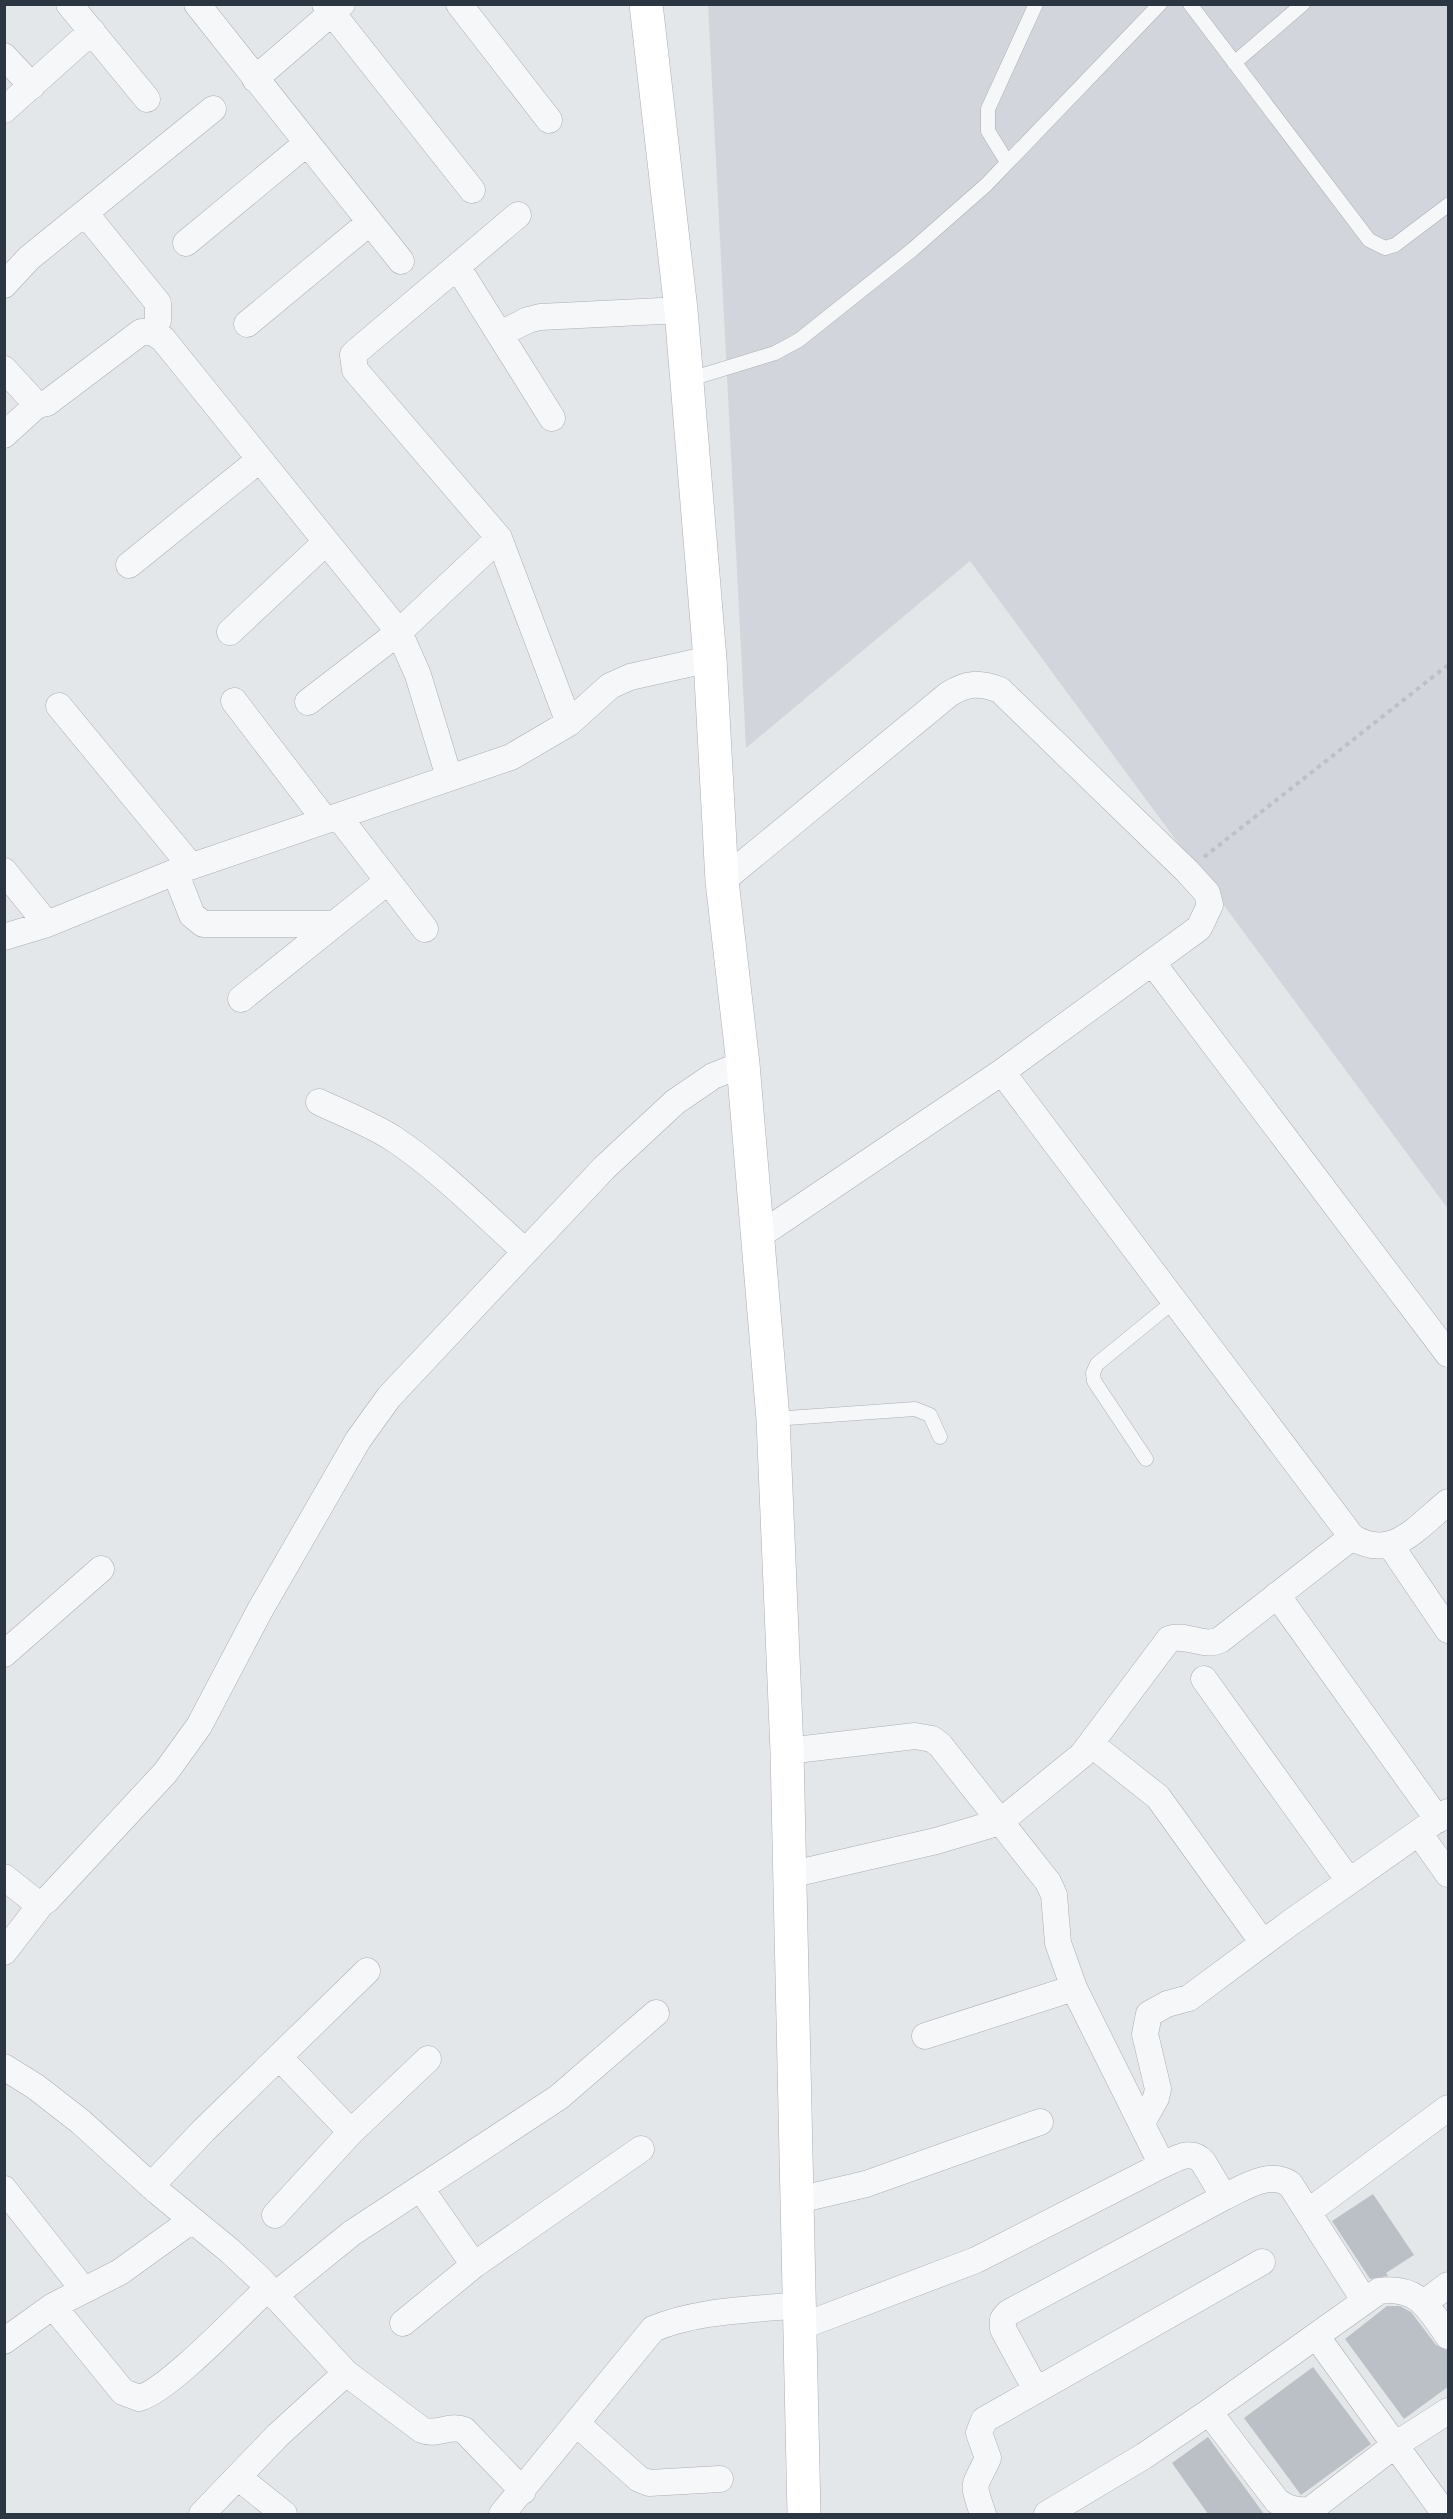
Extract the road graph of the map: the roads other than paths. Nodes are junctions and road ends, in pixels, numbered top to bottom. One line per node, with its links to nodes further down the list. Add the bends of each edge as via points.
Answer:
1 (69, 4): 10 (street)
2 (197, 4): 13 (street)
3 (459, 4): 18 (street)
4 (646, 4): 30 (main road)
5 (1036, 4): 20 (lane, via 988,109 988,131)
6 (1160, 4): 20 (lane)
7 (1190, 4): 12 (lane)
8 (1303, 4): 12 (lane)
9 (333, 7): 13 (street); 21 (street)
10 (92, 31): 14 (street); 15 (street)
11 (4, 56): 14 (street)
12 (1234, 63): 22 (lane, via 1369,240 1385,248 1395,245)
13 (255, 79): 19 (street)
14 (32, 86): 17 (street)
15 (147, 99)
16 (213, 109): 23 (street)
17 (4, 110)
18 (549, 120)
19 (307, 143): 25 (street); 26 (street)
20 (1006, 162): 35 (lane, via 986,185 912,250 799,340 775,353)
21 (472, 190)
22 (1449, 205)
23 (85, 213): 29 (street); 32 (street, via 158,303 158,321)
24 (518, 215): 28 (street)
25 (370, 222): 27 (street); 31 (street)
26 (186, 243)
27 (401, 261)
28 (458, 268): 33 (street); 40 (street, via 357,351 353,363)
29 (8, 274)
30 (681, 310): 33 (street, via 540,317); 35 (main road)
31 (247, 324)
32 (152, 332): 36 (street, via 141,332 128,340 47,403); 39 (street, via 163,339)
33 (500, 334): 37 (street)
34 (4, 369): 36 (street)
35 (685, 381): 45 (main road)
36 (37, 405): 38 (street)
37 (552, 418)
38 (4, 435)
39 (260, 460): 41 (street); 42 (street)
40 (499, 537): 44 (street); 49 (street)
41 (325, 543): 43 (street); 44 (street)
42 (129, 564)
43 (230, 632)
44 (399, 632): 47 (street); 50 (street, via 418,675)
45 (710, 659): 49 (street, via 630,677 610,686); 55 (main road)
46 (234, 701): 51 (street)
47 (308, 702)
48 (59, 706): 52 (street)
49 (568, 723): 50 (street, via 511,757)
50 (449, 777): 51 (street)
51 (332, 818): 52 (street); 54 (street)
52 (183, 869): 56 (street); 57 (street, via 192,915 203,924)
53 (4, 871): 56 (street)
54 (388, 881): 57 (street); 58 (street)
55 (723, 881): 60 (street, via 949,694 965,685 983,684 1000,690 1207,893 1210,905 1199,928); 62 (main road)
56 (46, 924): 59 (street)
57 (334, 924): 61 (street)
58 (425, 929)
59 (4, 937)
60 (1152, 962): 63 (street); 68 (street)
61 (241, 999)
62 (743, 1064): 65 (main road); 66 (street, via 706,1080 675,1102 596,1175)
63 (1002, 1072): 65 (street); 67 (street)
64 (319, 1102): 66 (street, via 408,1149)
65 (757, 1237): 69 (main road)
66 (525, 1251): 88 (street, via 374,1415 189,1740 165,1773)
67 (1173, 1302): 71 (lane, via 1097,1364 1093,1372 1094,1381); 73 (street)
68 (1449, 1354)
69 (773, 1419): 70 (lane, via 915,1409 930,1415); 81 (main road)
70 (940, 1437)
71 (1146, 1459)
72 (1449, 1502): 74 (street)
73 (1352, 1537): 74 (street, via 1376,1547); 76 (street)
74 (1391, 1546): 77 (street)
75 (101, 1569): 78 (street)
76 (1277, 1595): 80 (street, via 1211,1644 1186,1637 1168,1639); 83 (street)
77 (1444, 1611)
78 (4, 1654)
79 (1204, 1679): 87 (street)
80 (1091, 1744): 82 (street); 89 (street, via 1158,1797)
81 (787, 1751): 82 (street, via 923,1736 940,1745); 85 (main road)
82 (1000, 1822): 85 (street); 92 (street, via 1054,1895 1058,1943)
83 (1435, 1822): 84 (street); 87 (street)
84 (1449, 1874)
85 (789, 1875): 108 (main road)
86 (4, 1877): 88 (street)
87 (1349, 1881): 89 (street)
88 (42, 1903): 90 (street)
89 (1263, 1943): 100 (street, via 1189,1998 1149,2014 1145,2034 1158,2089)
90 (4, 1952)
91 (367, 1971): 95 (street)
92 (1074, 1988): 94 (street); 100 (street)
93 (656, 2013): 106 (street, via 559,2097)
94 (925, 2036)
95 (279, 2058): 101 (street); 104 (street)
96 (428, 2058): 101 (street)
97 (4, 2067): 104 (street, via 81,2122)
98 (1449, 2108): 109 (street)
99 (1040, 2122): 108 (street, via 866,2184)
100 (1142, 2123): 103 (street)
101 (351, 2132): 110 (street)
102 (640, 2149): 113 (street)
103 (1162, 2165): 107 (street, via 1188,2154 1199,2157); 120 (street, via 976,2260)
104 (152, 2186): 111 (street)
105 (4, 2189): 115 (street)
106 (421, 2189): 113 (street); 116 (street)
107 (1224, 2196): 109 (street, via 1275,2178 1290,2184); 126 (street, via 1008,2313 1003,2329)
108 (798, 2200): 120 (main road)
109 (1308, 2212): 117 (street)
110 (275, 2215)
111 (192, 2220): 115 (street, via 120,2272); 116 (street)
112 (1262, 2262): 126 (street)
113 (474, 2265): 121 (street)
114 (1449, 2284): 118 (street)
115 (83, 2289): 119 (street)
116 (271, 2292): 119 (street, via 161,2386 140,2398 123,2392); 125 (street)
117 (1364, 2300): 118 (street, via 1379,2291 1393,2289 1407,2291); 123 (street)
118 (1424, 2303): 122 (street)
119 (53, 2306): 124 (street)
120 (800, 2316): 129 (street, via 723,2313 653,2329); 137 (main road)
121 (402, 2323)
122 (1449, 2336)
123 (1317, 2337): 128 (street); 130 (street)
124 (4, 2341)
125 (345, 2373): 131 (street); 133 (street, via 422,2430 464,2430)
126 (1036, 2390): 138 (street, via 980,2426 988,2458 975,2488)
127 (1449, 2411): 130 (street)
128 (1209, 2412): 130 (street, via 1277,2501 1298,2511 1310,2510); 139 (street)
129 (576, 2422): 132 (street, via 639,2479 649,2483); 133 (street)
130 (1395, 2445): 140 (street)
131 (238, 2477): 134 (street); 135 (street)
132 (720, 2479)
133 (523, 2491): 136 (street)
134 (202, 2514)
135 (285, 2514)
136 (502, 2514)
137 (804, 2514)
138 (983, 2514)
139 (1047, 2514)
140 (1445, 2514)

